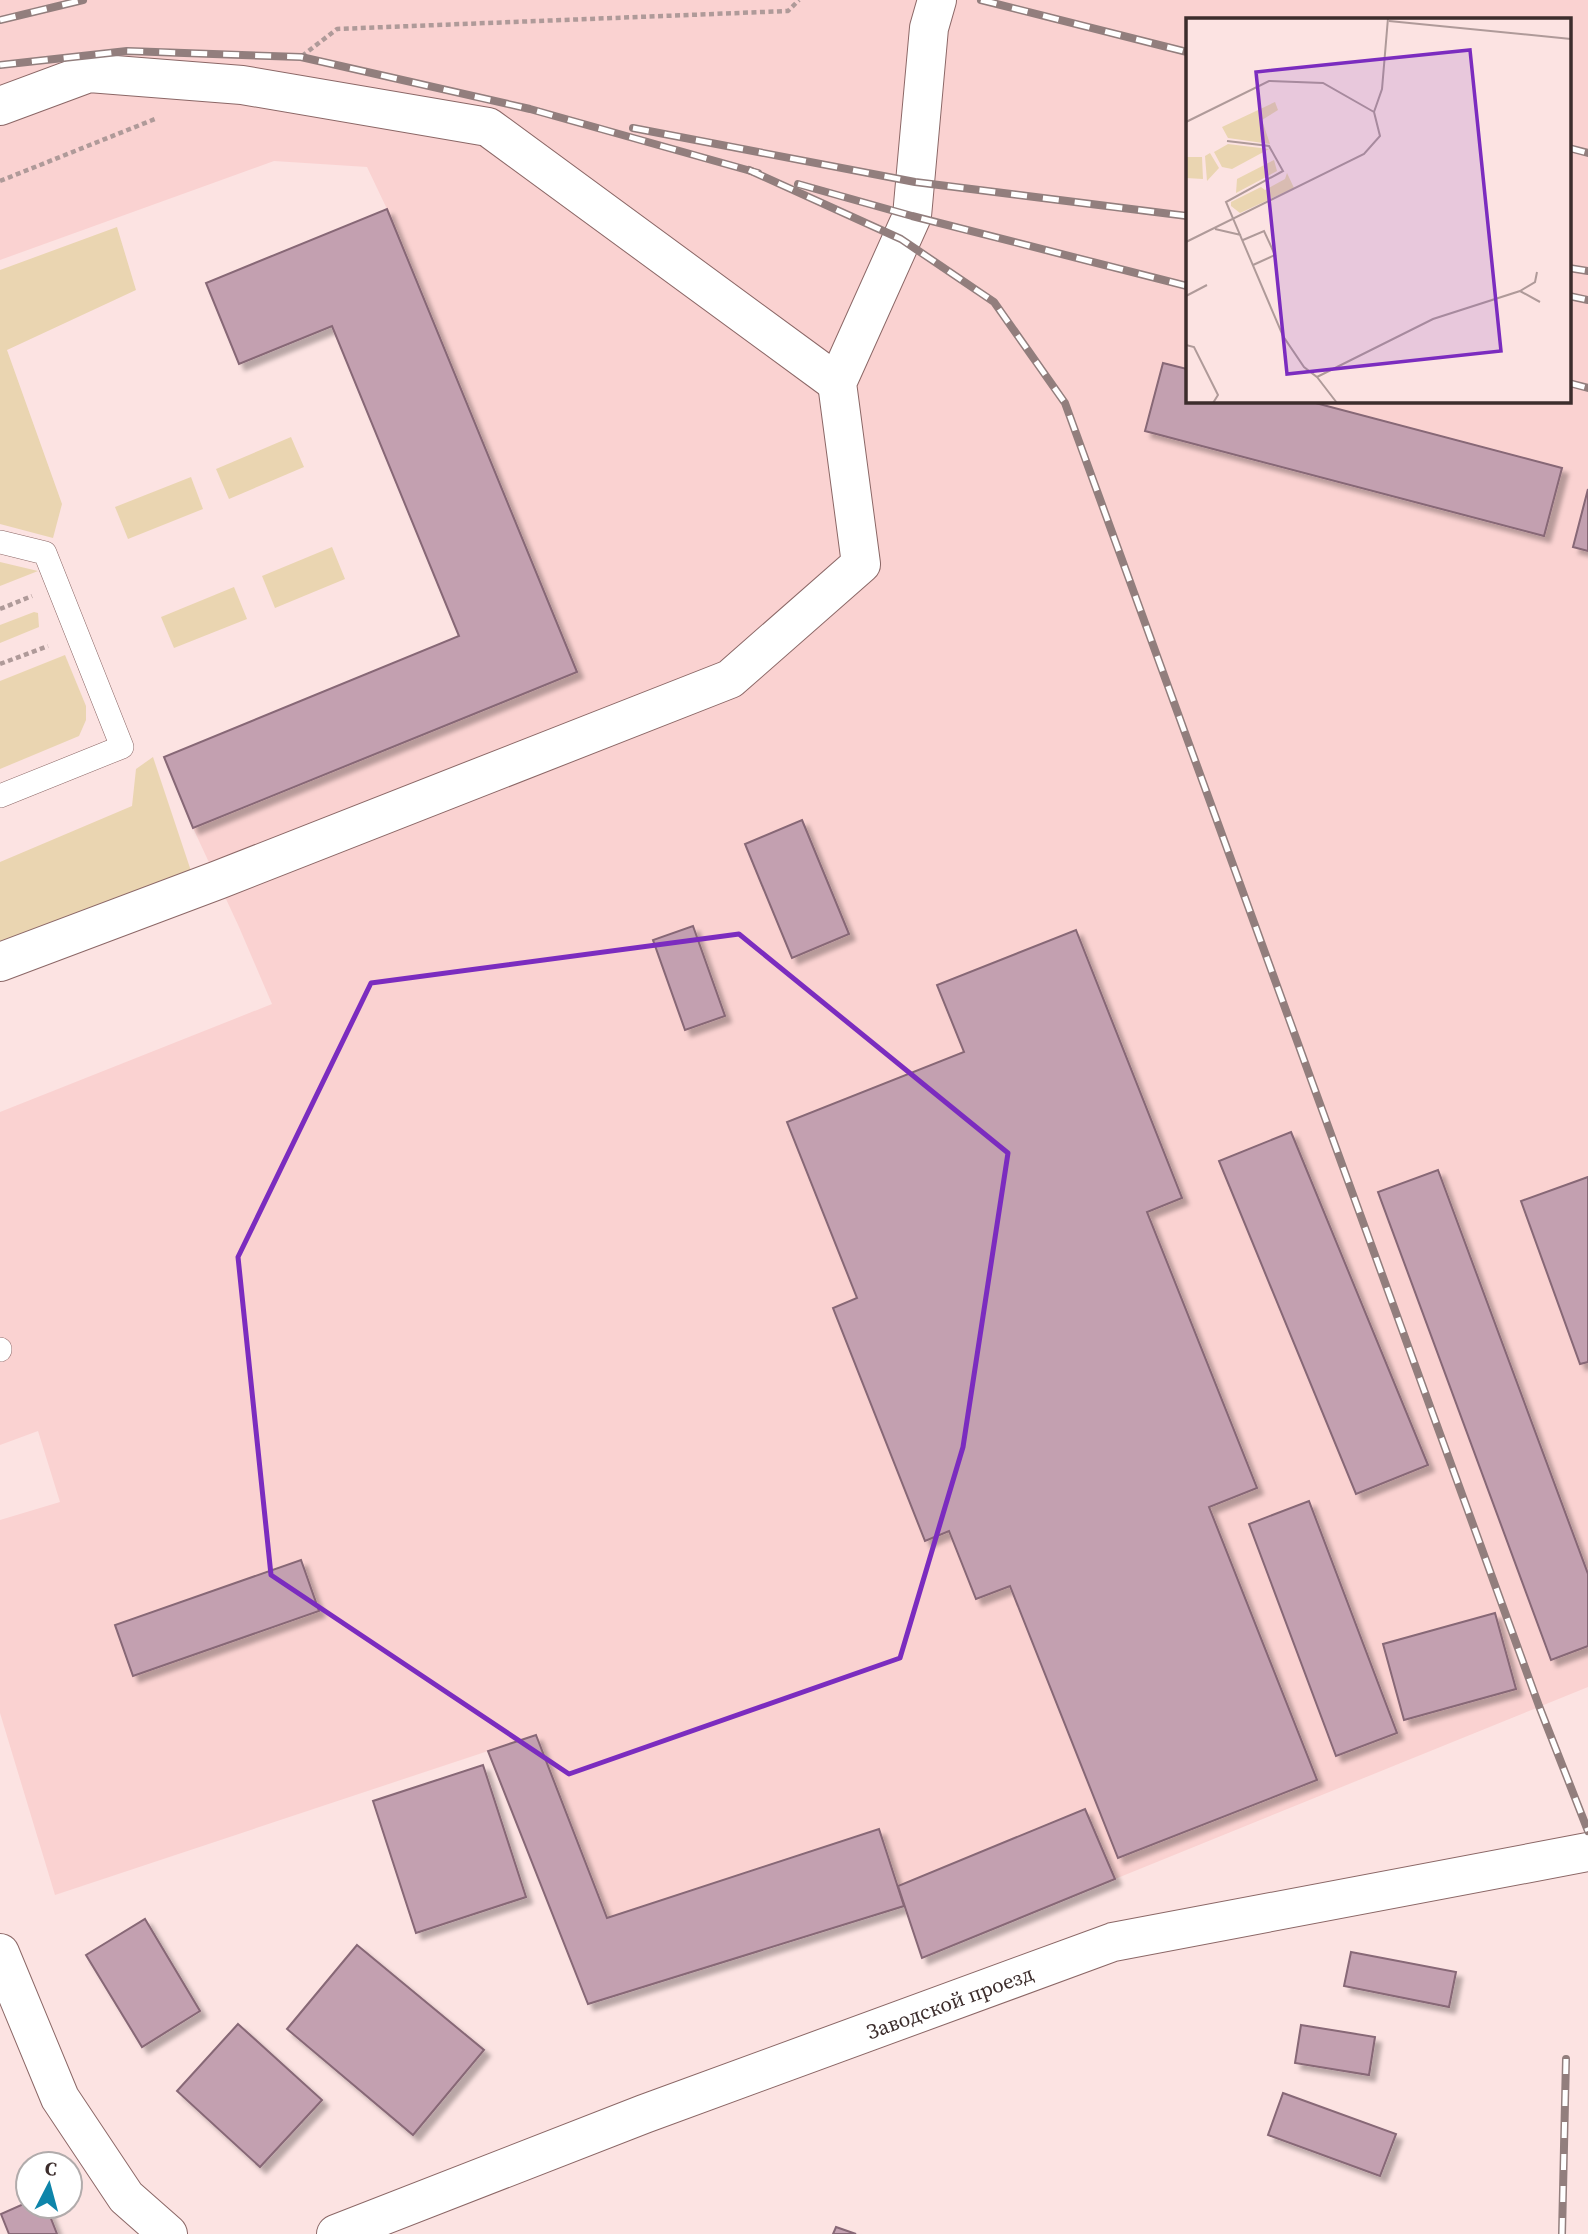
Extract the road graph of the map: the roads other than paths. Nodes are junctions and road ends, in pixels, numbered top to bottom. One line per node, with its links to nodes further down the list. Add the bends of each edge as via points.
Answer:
1 (937, 0): 3 (street, via 929,28 912,216)
2 (0, 106): 3 (street, via 89,73 242,85 488,127)
3 (837, 383): 6 (street, via 861,564 730,679)
4 (0, 542): 5 (lane, via 45,553 122,747)
5 (0, 796)
6 (0, 962)
7 (1588, 1852): 10 (street, Заводской проезд, via 1112,1942 644,2114)
8 (0, 1953): 9 (street, via 60,2098 126,2197)
9 (168, 2234)
10 (336, 2234)

